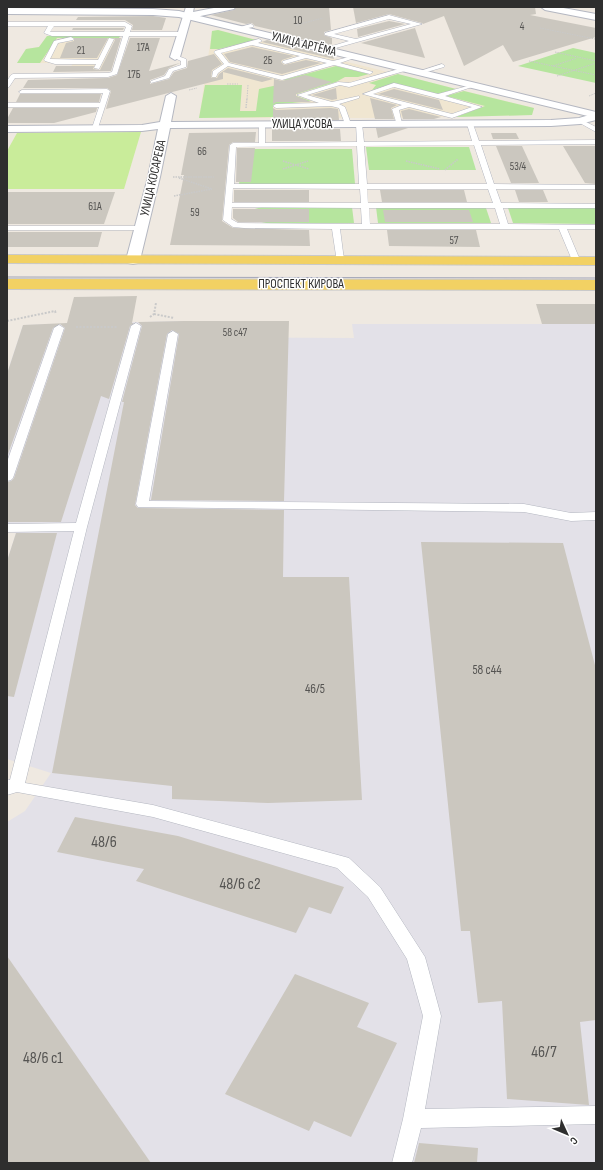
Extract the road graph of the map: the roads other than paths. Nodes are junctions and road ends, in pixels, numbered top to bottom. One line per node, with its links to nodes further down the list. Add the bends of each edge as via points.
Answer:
1 (231, 7): 9 (street)
2 (545, 7): 7 (street)
3 (569, 7): 7 (street)
4 (64, 9): 5 (street, УЛИЦА АРТЁМА); 8 (street, УЛИЦА АРТЁМА)
5 (84, 9): 6 (street, УЛИЦА АРТЁМА)
6 (135, 9): 9 (street, УЛИЦА АРТЁМА)
7 (560, 10): 10 (street)
8 (11, 11): 11 (lane, via 7,24)
9 (189, 12): 13 (street, УЛИЦА АРТЁМА); 14 (street)
10 (596, 17)
11 (52, 24): 15 (lane, via 124,24 129,26); 15 (lane, via 47,33)
12 (251, 26): 13 (lane)
13 (239, 28): 16 (street, УЛИЦА АРТЁМА)
14 (182, 34): 15 (lane); 23 (street)
15 (125, 36): 17 (lane); 36 (lane, via 115,73 12,76)
16 (274, 37): 19 (lane); 20 (street, УЛИЦА АРТЁМА)
17 (111, 39): 17 (lane, via 99,65 47,60 59,40)
18 (357, 41): 18 (lane, via 328,34 389,17 419,24); 20 (lane)
19 (252, 43): 21 (lane); 26 (lane, via 217,52)
20 (325, 49): 22 (street, УЛИЦА АРТЁМА)
21 (306, 56): 24 (lane); 25 (lane)
22 (354, 56): 25 (lane); 29 (street, УЛИЦА АРТЁМА)
23 (175, 57): 34 (lane, via 184,60 184,66 171,70 167,77)
24 (285, 62)
25 (332, 63): 30 (lane, via 282,78); 31 (lane)
26 (227, 64): 30 (lane); 33 (lane, via 215,72)
27 (442, 66): 32 (lane)
28 (265, 67): 30 (lane)
29 (406, 69): 32 (street, УЛИЦА АРТЁМА); 41 (lane, via 349,85 340,83 300,95)
30 (252, 71)
31 (370, 72)
32 (420, 72): 35 (street, УЛИЦА АРТЁМА)
33 (214, 76)
34 (153, 82)
35 (473, 85): 39 (lane); 46 (street, УЛИЦА АРТЁМА)
36 (7, 86)
37 (22, 92): 43 (lane, via 106,91)
38 (171, 96): 52 (street, УЛИЦА КОСАРЕВА)
39 (439, 96): 44 (lane, via 479,107 452,116); 44 (lane, via 394,85 366,94)
40 (357, 97): 41 (lane)
41 (333, 104): 45 (lane); 49 (lane, via 342,106)
42 (7, 105): 43 (lane)
43 (101, 105): 53 (lane)
44 (409, 105): 50 (lane, via 395,109)
45 (276, 106)
46 (596, 115): 47 (street, УЛИЦА УСОВА)
47 (580, 121): 51 (street, УЛИЦА УСОВА); 55 (lane)
48 (262, 124): 49 (street, УЛИЦА УСОВА); 52 (street, УЛИЦА УСОВА); 59 (lane)
49 (353, 124): 50 (street, УЛИЦА УСОВА); 58 (lane)
50 (399, 124): 51 (street, УЛИЦА УСОВА)
51 (470, 124): 57 (lane)
52 (165, 125): 53 (street, УЛИЦА УСОВА, via 142,128); 74 (street, УЛИЦА КОСАРЕВА)
53 (95, 128): 54 (street, УЛИЦА УСОВА)
54 (7, 129)
55 (596, 130)
56 (596, 142): 57 (lane)
57 (476, 143): 58 (lane); 62 (lane)
58 (360, 144): 59 (lane); 61 (lane)
59 (262, 145): 60 (lane, via 233,145)
60 (230, 186): 61 (lane); 64 (lane)
61 (363, 187): 62 (lane); 65 (lane)
62 (491, 187): 63 (lane); 66 (lane)
63 (596, 187)
64 (229, 205): 65 (lane); 68 (lane, via 227,220 236,225)
65 (365, 205): 66 (lane); 69 (lane)
66 (498, 205): 67 (lane); 70 (lane)
67 (596, 206)
68 (336, 226): 69 (lane); 77 (lane)
69 (366, 226): 70 (lane)
70 (505, 226): 71 (lane)
71 (562, 227): 72 (lane); 79 (lane)
72 (596, 227)
73 (7, 228): 74 (lane)
74 (141, 228): 76 (street, УЛИЦА КОСАРЕВА)
75 (7, 260): 76 (main road, ПРОСПЕКТ КИРОВА)
76 (133, 260): 77 (main road, ПРОСПЕКТ КИРОВА)
77 (335, 260): 78 (main road, ПРОСПЕКТ КИРОВА); 82 (main road, via 323,266 322,274)
78 (425, 260): 79 (main road, ПРОСПЕКТ КИРОВА); 83 (main road, via 434,268 436,274)
79 (576, 260): 80 (main road, ПРОСПЕКТ КИРОВА)
80 (596, 260)
81 (7, 284): 82 (main road, ПРОСПЕКТ КИРОВА)
82 (330, 284): 83 (main road, ПРОСПЕКТ КИРОВА)
83 (428, 284): 84 (main road, ПРОСПЕКТ КИРОВА)
84 (596, 285)
85 (136, 326): 90 (lane)
86 (59, 328): 88 (lane)
87 (172, 334): 89 (lane, via 142,504 524,508 571,517)
88 (7, 478)
89 (596, 516)
90 (81, 527): 91 (lane); 92 (lane)
91 (7, 528)
92 (10, 787): 94 (lane, via 153,811 343,863 374,892 416,957 432,1016)
93 (596, 1115): 94 (lane)
94 (413, 1119): 95 (lane)
95 (402, 1163)

